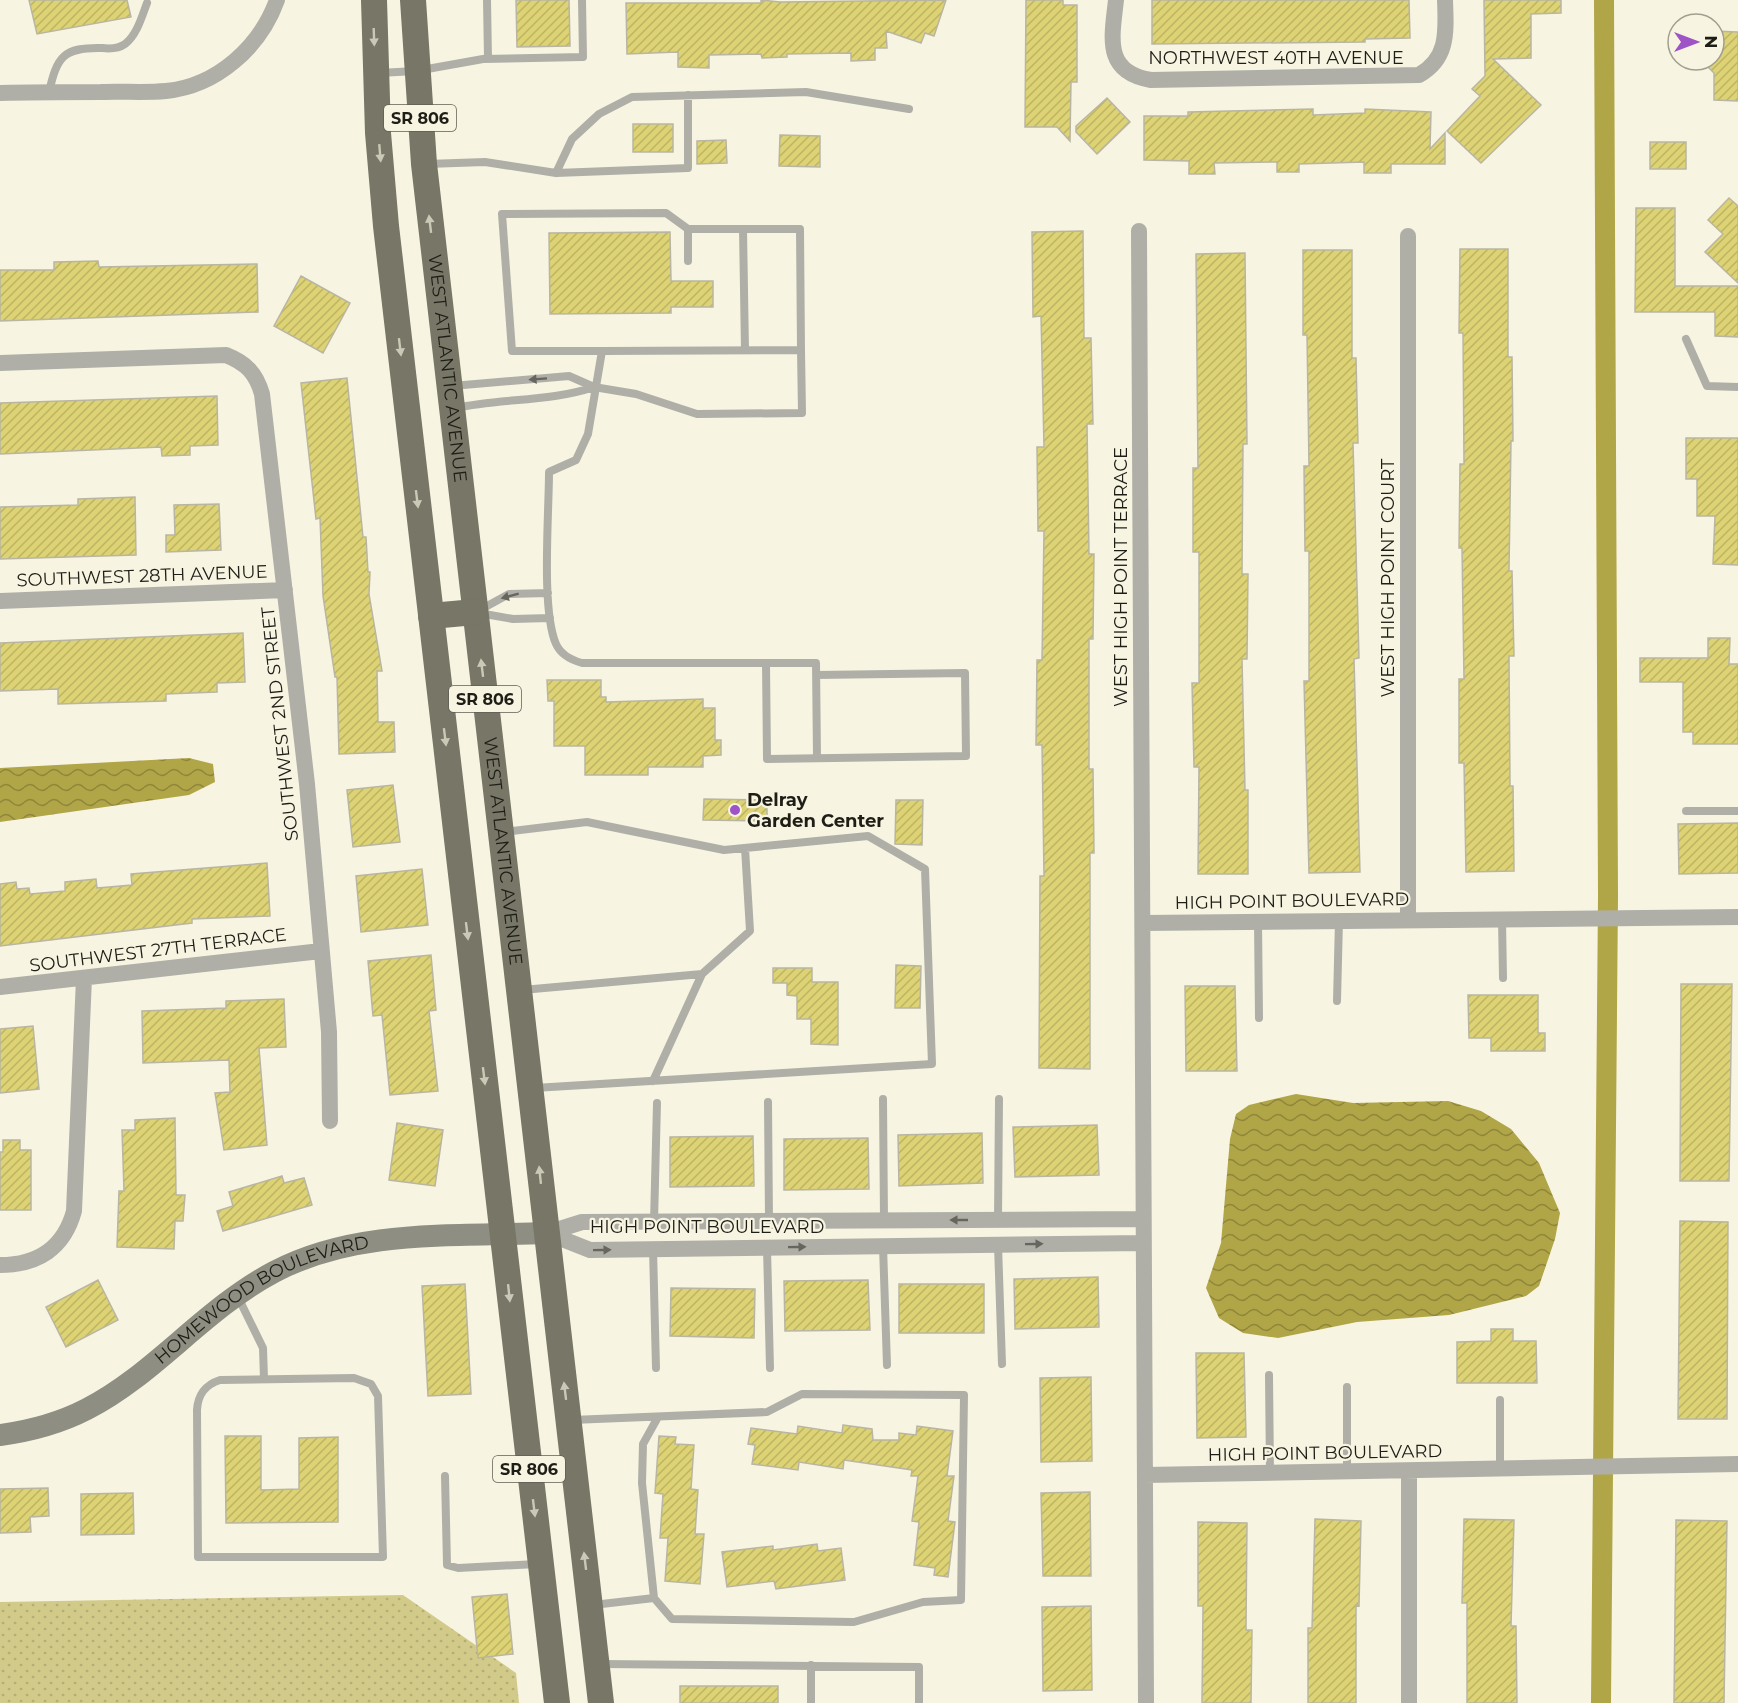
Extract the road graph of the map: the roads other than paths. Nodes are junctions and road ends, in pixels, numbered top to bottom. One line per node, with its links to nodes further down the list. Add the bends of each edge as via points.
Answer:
1 (278, 0): 12 (street, via 247,50 196,83 166,91)
2 (374, 0): 11 (main road, SR 806, one-way to 11)
3 (413, 0): 10 (main road, WEST ATLANTIC AVENUE / SR 806)
4 (487, 0): 9 (lane)
5 (582, 0): 9 (lane, via 583,57)
6 (1116, 0): 7 (street, NORTHWEST 40TH AVENUE, via 1112,50 1117,62 1126,72 1151,80 1419,75 1431,69 1443,51)
7 (1445, 0)
8 (147, 3): 12 (lane, via 138,26 123,46 85,48 60,58)
9 (488, 59): 10 (lane)
10 (416, 71): 11 (lane); 16 (main road, WEST ATLANTIC AVENUE / SR 806)
11 (376, 74): 35 (main road, SR 806, one-way to 35, via 386,226)
12 (49, 92): 13 (street)
13 (0, 93)
14 (688, 95): 15 (lane, via 806,93); 17 (lane, via 632,97 599,114 572,140); 17 (lane, via 688,168)
15 (909, 109)
16 (424, 165): 17 (lane, via 485,162); 30 (main road, WEST ATLANTIC AVENUE / SR 806, one-way to 16)
17 (556, 172)
18 (688, 229): 19 (lane); 22 (lane); 26 (lane, via 666,213 502,214 512,351)
19 (743, 229): 24 (lane); 25 (lane, via 800,229)
20 (1138, 231): 49 (street, WEST HIGH POINT TERRACE)
21 (1408, 236): 45 (street, WEST HIGH POINT COURT)
22 (688, 261)
23 (1686, 339): 29 (lane, via 1707,386)
24 (745, 350): 25 (lane); 26 (lane)
25 (801, 350): 28 (lane, via 802,413 697,414 636,394)
26 (602, 351): 28 (lane)
27 (0, 363): 31 (street, SOUTHWEST 2ND STREET, via 212,356 239,360 258,380 262,394)
28 (594, 387): 30 (lane, via 569,396 484,402); 30 (lane, one-way to 30, via 569,376); 32 (lane, via 588,434 576,460 549,472)
29 (1738, 387)
30 (450, 397): 34 (main road, WEST ATLANTIC AVENUE / SR 806)
31 (285, 590): 33 (street, SOUTHWEST 28TH AVENUE); 50 (street, SOUTHWEST 2ND STREET, via 308,784)
32 (548, 593): 34 (lane, one-way to 34, via 509,594); 36 (lane)
33 (0, 601)
34 (475, 612): 35 (main road); 36 (lane, via 513,619); 42 (main road, WEST ATLANTIC AVENUE / SR 806, one-way to 34)
35 (431, 616): 71 (main road, SR 806, one-way to 71)
36 (550, 618): 37 (lane, via 557,646 563,654 582,663)
37 (766, 663): 38 (lane, via 816,663); 39 (lane, via 767,759)
38 (816, 675): 39 (lane); 39 (lane, via 965,673 966,756)
39 (817, 758)
40 (1686, 811): 41 (lane)
41 (1738, 811)
42 (501, 833): 43 (lane, via 587,822 724,850); 55 (main road, WEST ATLANTIC AVENUE / SR 806)
43 (745, 848): 51 (lane, via 750,931); 58 (lane, via 868,836 925,869 932,1064)
44 (1738, 917): 47 (street, HIGH POINT BOULEVARD)
45 (1408, 919): 46 (street, HIGH POINT BOULEVARD); 47 (street, HIGH POINT BOULEVARD)
46 (1338, 920): 48 (street, HIGH POINT BOULEVARD); 56 (lane)
47 (1502, 920): 53 (lane)
48 (1258, 921): 49 (street, HIGH POINT BOULEVARD); 57 (lane)
49 (1143, 923): 65 (street)
50 (321, 951): 52 (street, SOUTHWEST 27TH TERRACE); 64 (street, SOUTHWEST 2ND STREET, via 329,1032)
51 (702, 974): 55 (lane); 58 (lane)
52 (84, 978): 54 (street, SOUTHWEST 27TH TERRACE); 77 (street, via 75,1211 58,1244 40,1258)
53 (1503, 978)
54 (0, 987)
55 (519, 990): 59 (main road, WEST ATLANTIC AVENUE / SR 806)
56 (1337, 1001)
57 (1260, 1018)
58 (653, 1081): 59 (lane)
59 (530, 1088): 70 (main road, WEST ATLANTIC AVENUE / SR 806, one-way to 59)
60 (883, 1099): 68 (lane)
61 (999, 1099): 66 (lane)
62 (768, 1102): 67 (lane)
63 (657, 1103): 69 (lane)
64 (330, 1121)
65 (1143, 1219): 66 (street, HIGH POINT BOULEVARD); 72 (street)
66 (998, 1220): 68 (street, HIGH POINT BOULEVARD, one-way to 68)
67 (769, 1221): 68 (street, HIGH POINT BOULEVARD); 69 (street, HIGH POINT BOULEVARD)
68 (884, 1221)
69 (654, 1222): 70 (street, HIGH POINT BOULEVARD, via 582,1222)
70 (547, 1233): 71 (street, HOMEWOOD BOULEVARD); 76 (street, HIGH POINT BOULEVARD, one-way to 76, via 590,1250); 88 (main road, WEST ATLANTIC AVENUE / SR 806, one-way to 70)
71 (502, 1235): 78 (street, HOMEWOOD BOULEVARD, via 406,1237 360,1244 276,1270); 97 (main road, SR 806, one-way to 97)
72 (1143, 1243): 73 (street, HIGH POINT BOULEVARD, one-way to 72); 95 (street)
73 (998, 1245): 74 (street, HIGH POINT BOULEVARD); 79 (lane)
74 (883, 1246): 75 (street, HIGH POINT BOULEVARD, one-way to 74); 80 (lane)
75 (767, 1248): 76 (street, HIGH POINT BOULEVARD); 82 (lane)
76 (653, 1249): 81 (lane)
77 (0, 1265)
78 (236, 1294): 84 (lane, via 263,1348); 89 (street, HOMEWOOD BOULEVARD, via 88,1409 50,1425)
79 (1002, 1364)
80 (887, 1365)
81 (656, 1368)
82 (770, 1368)
83 (1269, 1375): 94 (lane)
84 (264, 1379): 84 (lane, via 213,1383 197,1402 198,1557 383,1557 379,1403 375,1389 358,1378)
85 (1347, 1388): 93 (lane)
86 (1500, 1400): 91 (lane)
87 (658, 1418): 88 (lane); 98 (lane, via 642,1444 642,1483); 98 (lane, via 767,1412 802,1394 964,1395 961,1600 923,1602 854,1622 672,1619)
88 (569, 1420): 99 (main road, WEST ATLANTIC AVENUE / SR 806, one-way to 88)
89 (0, 1435)
90 (1738, 1464): 91 (street, HIGH POINT BOULEVARD)
91 (1500, 1468): 92 (street, HIGH POINT BOULEVARD)
92 (1409, 1472): 93 (street, HIGH POINT BOULEVARD); 107 (street)
93 (1347, 1473): 94 (street, HIGH POINT BOULEVARD)
94 (1270, 1474): 95 (street, HIGH POINT BOULEVARD)
95 (1145, 1475): 106 (street)
96 (445, 1476): 97 (lane, via 447,1566)
97 (540, 1564): 102 (main road, SR 806)
98 (654, 1598): 99 (lane)
99 (590, 1605): 100 (main road, WEST ATLANTIC AVENUE / SR 806)
100 (597, 1664): 101 (lane); 103 (main road, WEST ATLANTIC AVENUE / SR 806)
101 (812, 1665): 104 (lane); 105 (lane, via 919,1667)
102 (557, 1703)
103 (601, 1703)
104 (811, 1703)
105 (919, 1703)
106 (1146, 1703)
107 (1409, 1703)

